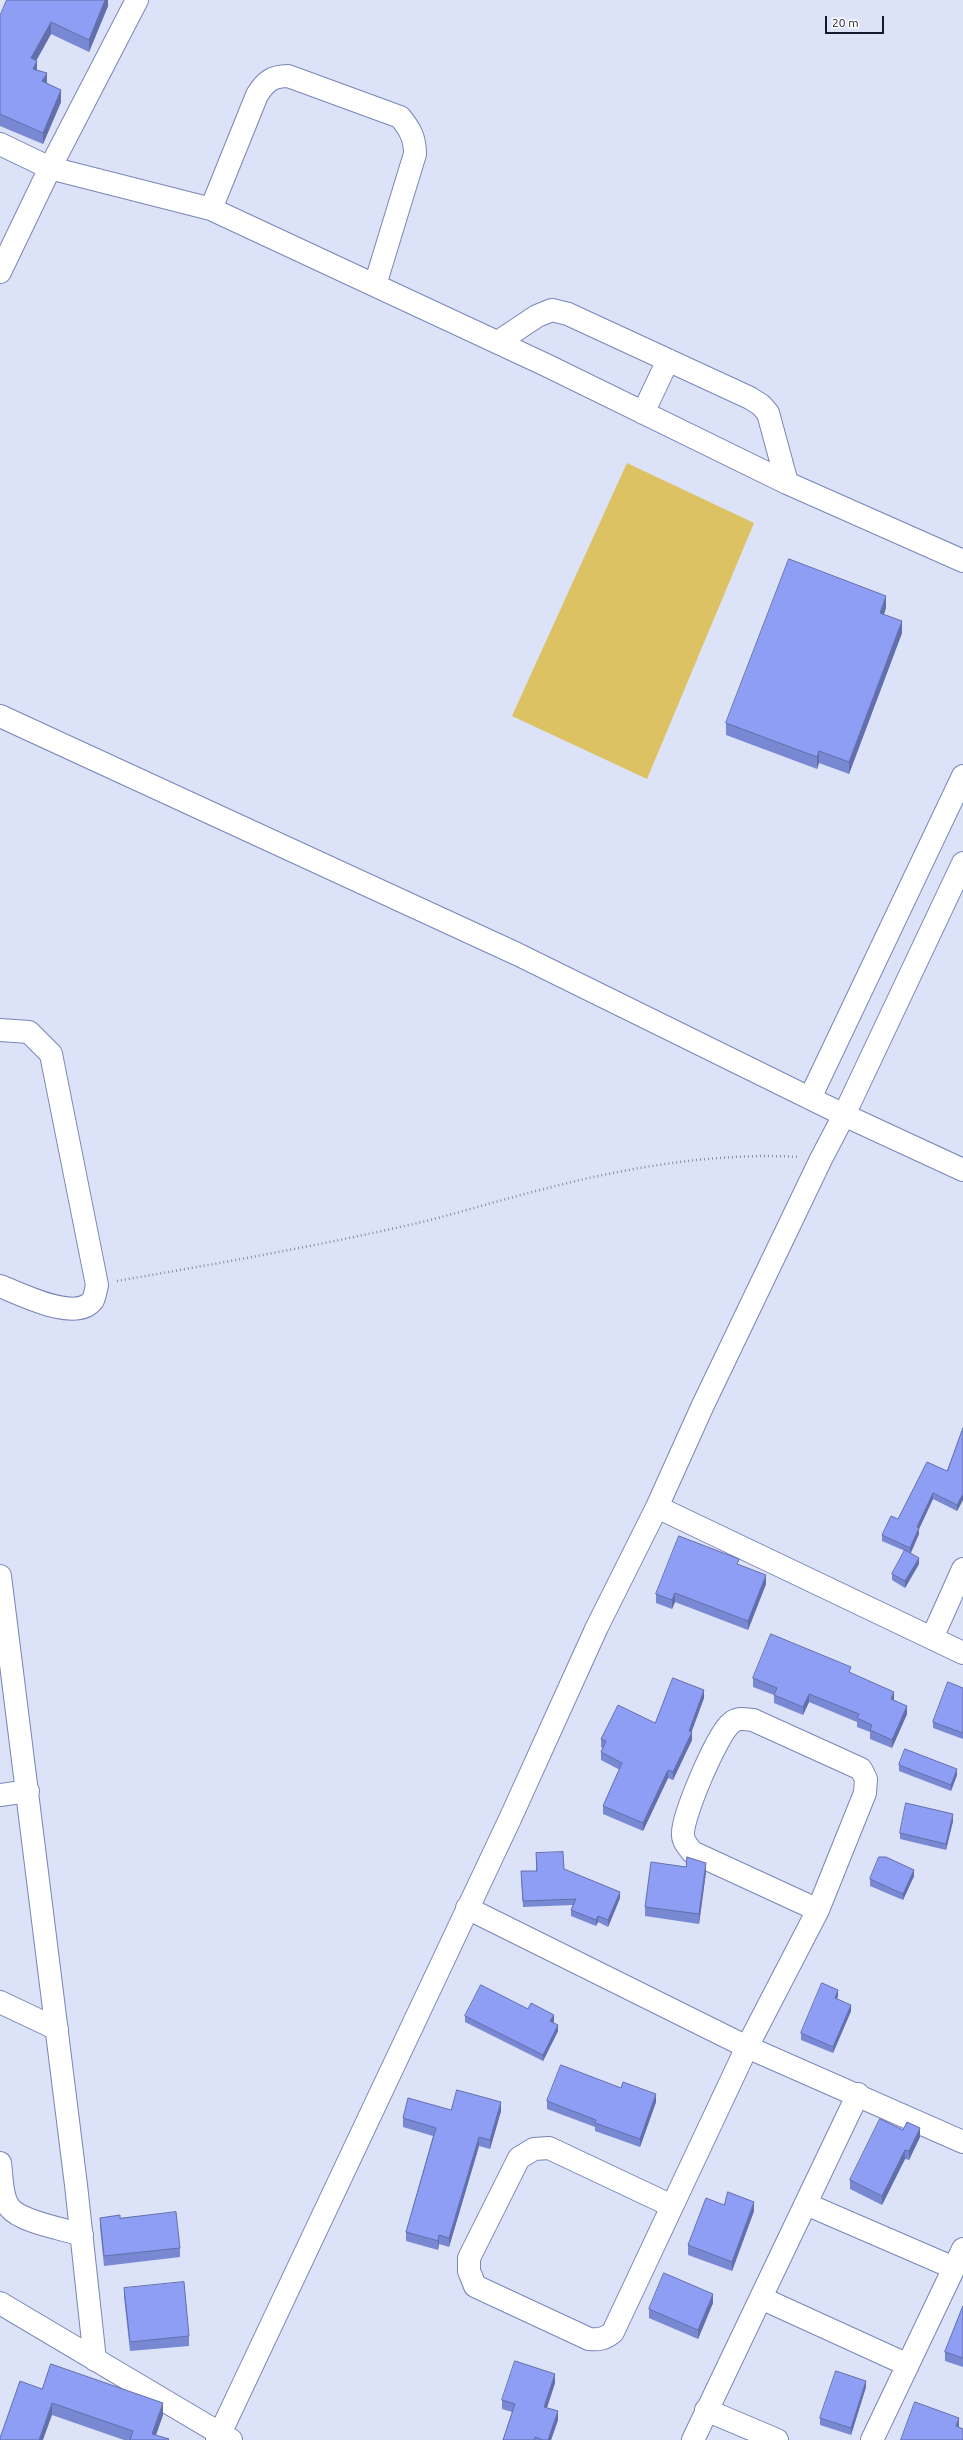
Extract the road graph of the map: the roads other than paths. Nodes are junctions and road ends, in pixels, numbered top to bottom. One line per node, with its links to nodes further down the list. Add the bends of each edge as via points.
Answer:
1 (137, 0): 3 (main road)
2 (0, 144): 3 (main road)
3 (50, 168): 4 (main road); 5 (main road)
4 (210, 209): 6 (main road); 6 (main road, via 257,95 268,80 288,76 400,117 410,129 415,141 416,154)
5 (0, 272)
6 (376, 285): 7 (main road)
7 (498, 342): 8 (main road, via 537,316 552,310 568,314); 9 (main road)
8 (668, 360): 9 (main road); 10 (main road, via 761,405 768,413)
9 (643, 412): 10 (main road)
10 (787, 483): 11 (main road)
11 (963, 561)
12 (0, 716): 16 (main road, via 516,954)
13 (963, 776): 16 (main road)
14 (963, 863): 17 (main road)
15 (0, 1030): 19 (main road, via 30,1032 51,1054 97,1285 93,1300 81,1309 62,1309)
16 (810, 1098): 17 (main road)
17 (844, 1115): 18 (main road); 20 (main road, via 703,1405)
18 (963, 1170)
19 (0, 1286)
20 (657, 1508): 23 (main road); 28 (main road, via 598,1627)
21 (963, 1568): 23 (main road)
22 (0, 1576): 24 (main road)
23 (932, 1638): 25 (main road)
24 (4, 1646): 26 (main road)
25 (963, 1653)
26 (28, 1792): 27 (main road); 31 (main road)
27 (0, 1795)
28 (467, 1908): 32 (main road); 46 (main road)
29 (818, 1910): 29 (main road, via 692,1852 684,1842 683,1826 702,1774 730,1724 740,1718 753,1720 861,1769 866,1779 860,1808); 32 (main road)
30 (0, 2002): 31 (main road)
31 (56, 2029): 38 (main road)
32 (747, 2047): 33 (main road); 37 (main road)
33 (858, 2094): 34 (main road); 36 (main road)
34 (963, 2142)
35 (0, 2163): 38 (main road, via 9,2208 18,2215)
36 (806, 2204): 40 (main road); 41 (main road)
37 (672, 2206): 37 (main road, via 613,2332 607,2337 589,2339 476,2286 469,2271 470,2258 519,2158 534,2149 549,2148)
38 (82, 2235): 43 (main road)
39 (963, 2249): 40 (main road)
40 (954, 2268): 44 (main road)
41 (761, 2298): 44 (main road); 45 (main road)
42 (0, 2303): 43 (main road)
43 (95, 2360): 46 (main road)
44 (908, 2365): 49 (main road)
45 (706, 2410): 47 (main road); 48 (main road)
46 (223, 2438)
47 (693, 2440)
48 (776, 2440)
49 (872, 2440)

